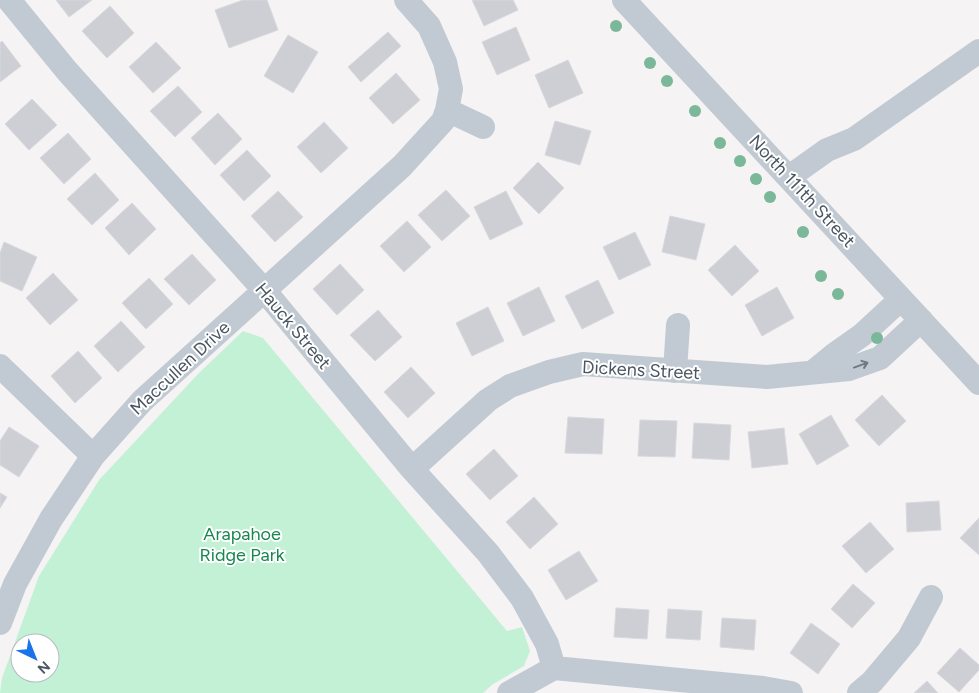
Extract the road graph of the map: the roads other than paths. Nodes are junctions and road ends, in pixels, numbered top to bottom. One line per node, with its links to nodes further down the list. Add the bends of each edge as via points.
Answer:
1 (9, 0): 8 (street, Hauck Street, via 67,71)
2 (406, 0): 5 (street, via 429,26 444,62 451,89)
3 (624, 0): 7 (street, North 111th Street)
4 (979, 52): 7 (street, via 854,139 828,150)
5 (447, 110): 6 (street); 8 (street, Maccullen Drive, via 444,121 402,166)
6 (483, 126)
7 (789, 177): 9 (street, North 111th Street)
8 (264, 290): 16 (street, Maccullen Drive, via 142,401); 17 (street, Hauck Street)
9 (901, 299): 10 (street, North 111th Street); 14 (street, via 862,335)
10 (921, 320): 14 (street, Dickens Street, one-way to 10, via 849,369 880,358); 15 (street, North 111th Street)
11 (678, 325): 13 (street)
12 (0, 366): 16 (street)
13 (675, 371): 14 (street, Dickens Street, via 766,377); 17 (street, Dickens Street, via 583,364 510,386 488,400)
14 (813, 372)
15 (979, 383)
16 (92, 456): 19 (street, Maccullen Drive, via 51,519 15,584)
17 (412, 469): 20 (street, Hauck Street, via 488,553 522,598 548,644)
18 (931, 596): 23 (street, via 909,638)
19 (0, 620)
20 (554, 668): 21 (street); 22 (street)
21 (509, 693)
22 (791, 693)
23 (859, 693)

